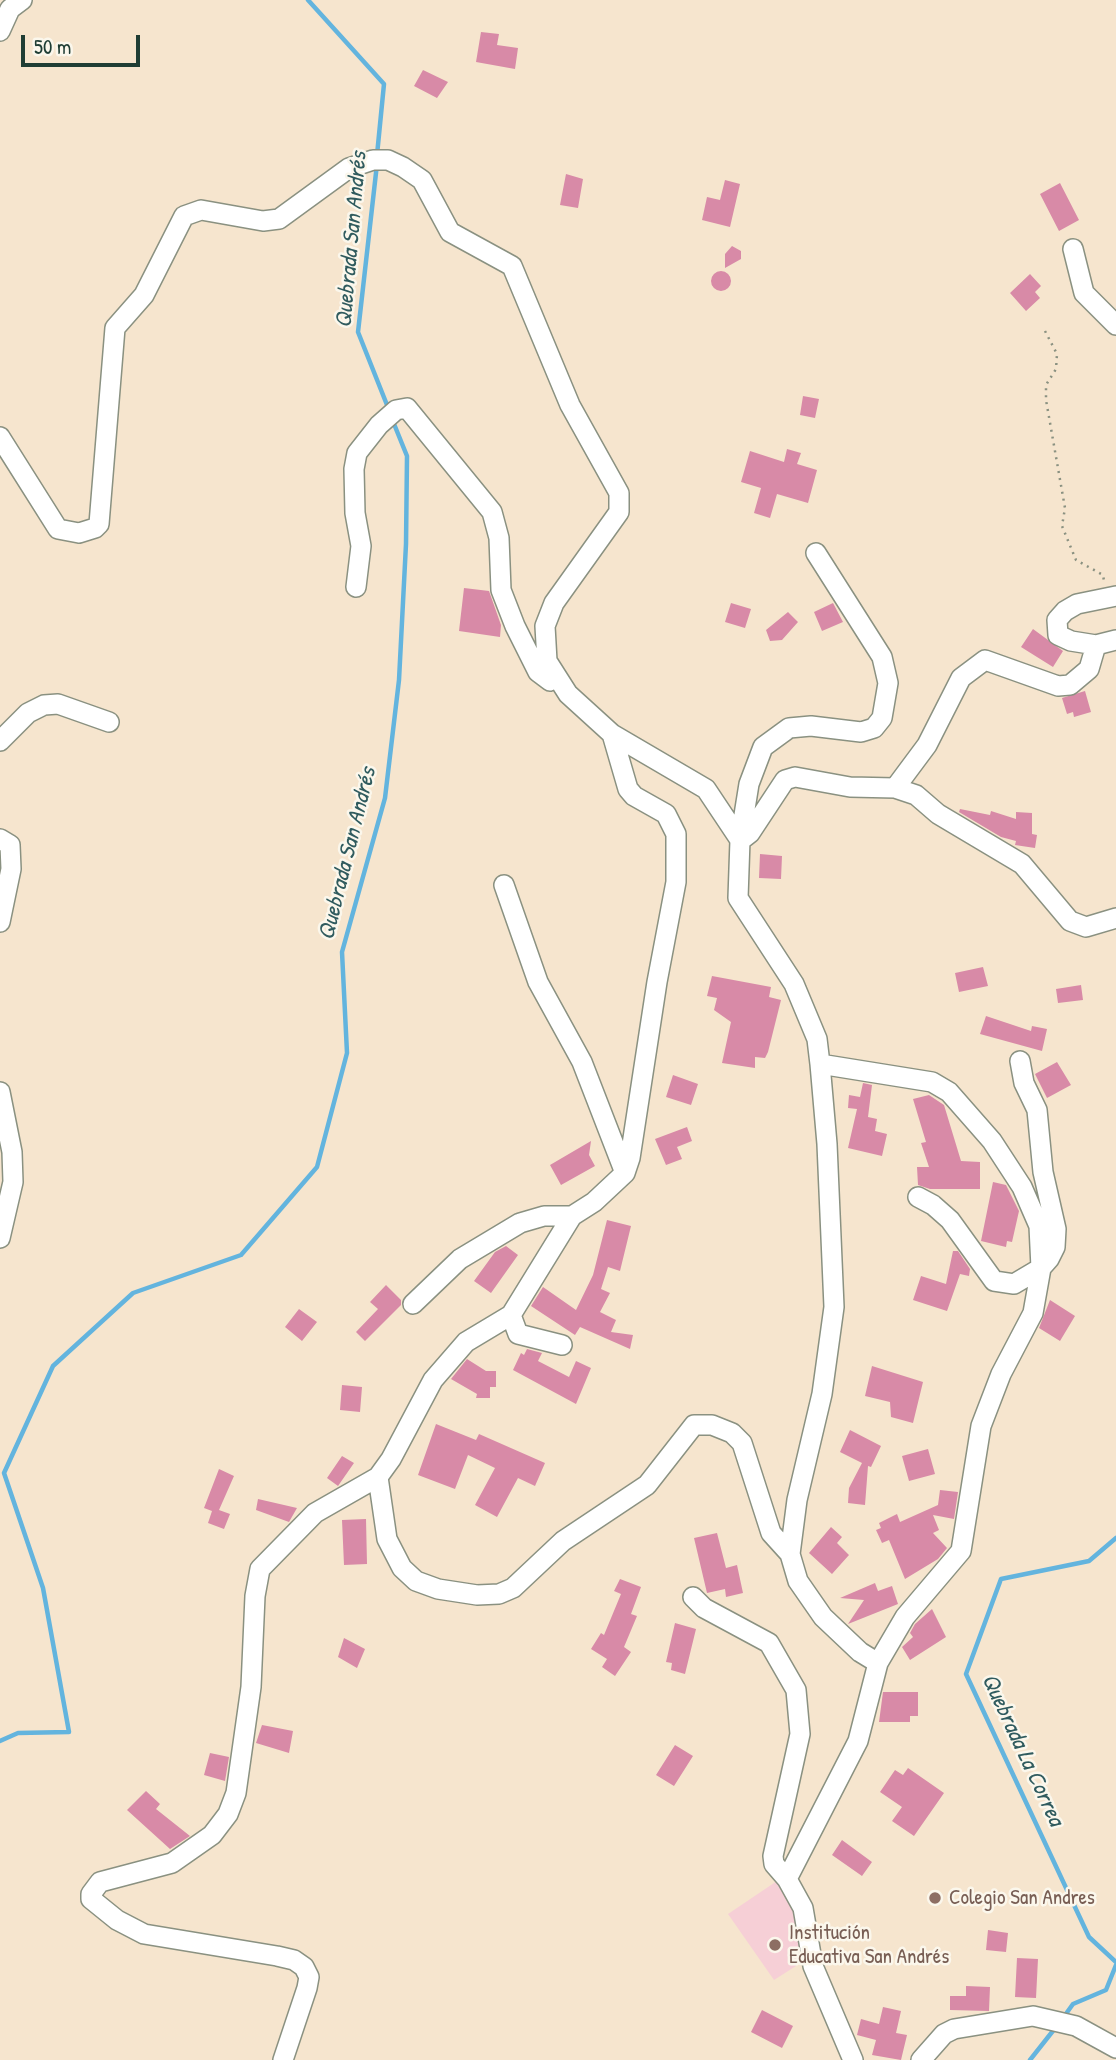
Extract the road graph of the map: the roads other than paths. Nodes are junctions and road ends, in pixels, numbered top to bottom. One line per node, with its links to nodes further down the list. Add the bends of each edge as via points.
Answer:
1 (11, 5): 2 (street)
2 (0, 31)
3 (1073, 249): 4 (street, via 1084,293)
4 (1116, 326)
5 (0, 437): 11 (street, via 58,530 79,533 95,528 99,524 115,328 144,295 184,216 201,210 263,221 279,219 349,168 380,160 422,180 450,232 512,266 570,405 619,493 619,512 559,593 545,626 547,661)
6 (816, 553): 17 (street, via 882,657 888,683 882,718 874,728 862,732 789,728 763,747 749,784)
7 (356, 587): 11 (street, via 360,546 354,469 362,445 389,416 407,408 492,512 499,538 502,590 514,626 538,672)
8 (1112, 597): 10 (street, via 1077,604 1057,620 1058,635)
9 (1116, 640): 10 (street)
10 (1096, 645): 15 (street, via 1089,669 1070,685 1058,686 994,661 973,666 961,678 927,745)
11 (568, 694): 13 (street)
12 (109, 722): 14 (street, via 58,704 44,705 28,713)
13 (612, 734): 17 (street, via 706,789); 24 (street, via 628,789 666,814 676,834 676,882)
14 (0, 741)
15 (895, 788): 17 (street, via 850,787 795,777 785,780 750,833); 19 (street, via 916,795 938,814 1022,864 1070,921 1086,926)
16 (0, 839): 20 (street, via 10,845 11,869)
17 (740, 840): 22 (street, via 737,898 794,984 817,1039)
18 (503, 885): 24 (street, via 538,982 582,1062)
19 (1116, 918)
20 (0, 922)
21 (1020, 1061): 28 (street, via 1037,1110 1043,1172 1056,1229 1055,1247)
22 (820, 1064): 28 (street, via 932,1083 949,1092 992,1141 1022,1186 1039,1226); 33 (street, via 834,1307)
23 (0, 1092): 27 (street, via 13,1182)
24 (625, 1173): 26 (street)
25 (918, 1197): 28 (street, via 950,1220 994,1281 1014,1284)
26 (572, 1216): 29 (street, via 544,1216 520,1223 460,1259); 30 (street)
27 (0, 1238)
28 (1041, 1268): 35 (street, via 1033,1313 1001,1374 981,1426 961,1551 905,1617)
29 (413, 1304)
30 (511, 1315): 31 (street, via 518,1334); 32 (street, via 466,1342 433,1380)
31 (562, 1345)
32 (378, 1477): 33 (street, via 387,1539 402,1569 416,1581 438,1589 499,1594 513,1588 563,1541 647,1485 694,1426 712,1425 742,1443 771,1533); 38 (street, via 315,1513 260,1569 251,1687 236,1793 228,1814 212,1835 183,1857 157,1869 100,1882 91,1894 91,1899 117,1920 144,1934 277,1956 304,1967 309,1977 307,1988)
33 (790, 1554): 35 (street, via 798,1581 823,1617)
34 (693, 1597): 36 (street, via 704,1608 769,1643 796,1690 800,1734 773,1856)
35 (878, 1663): 36 (street, via 858,1741)
36 (787, 1879): 39 (street, via 803,1908 813,1966)
37 (1116, 2048): 40 (street, via 1076,2026 1033,2016 954,2029)
38 (283, 2060)
39 (853, 2060)
40 (921, 2060)

